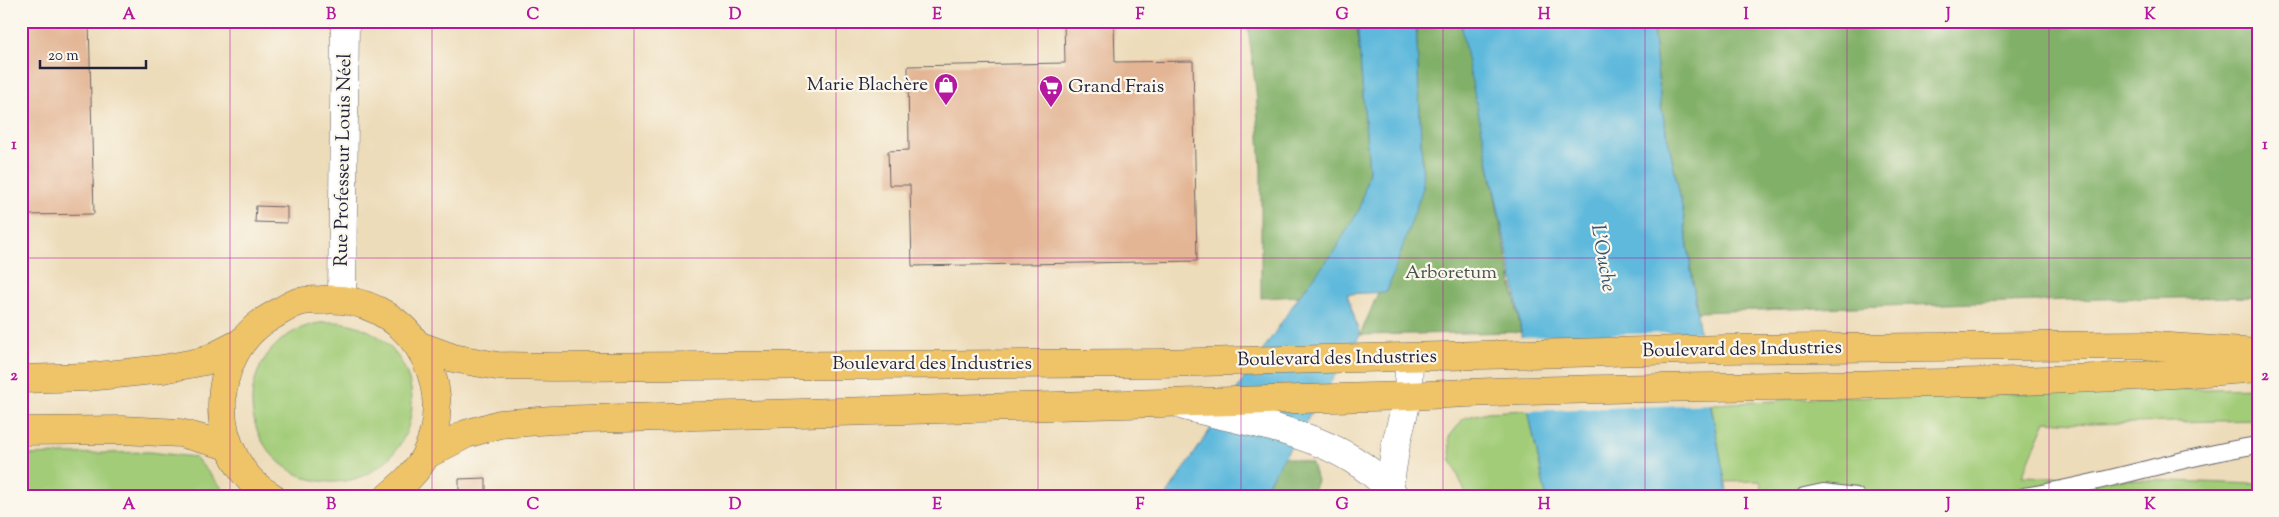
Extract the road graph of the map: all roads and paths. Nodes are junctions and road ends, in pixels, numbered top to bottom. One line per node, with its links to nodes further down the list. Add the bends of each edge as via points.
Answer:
1 (345, 21): 2 (street, Rue Professeur Louis Néel)
2 (342, 298): 3 (main road, via 298,302 260,322); 4 (main road, via 372,306 398,322)
3 (242, 342): 8 (main road, via 205,361 163,369 88,377); 13 (main road, via 228,366 222,392 222,419)
4 (420, 346): 6 (main road, Boulevard des Industries, via 453,358 497,366 1159,363); 14 (main road, via 436,389 436,423)
5 (2258, 353): 6 (main road, Boulevard des Industries, via 2141,345 1726,349)
6 (1410, 358): 9 (street)
7 (2258, 368): 9 (main road, Boulevard des Industries, via 2147,377 1519,390)
8 (21, 379)
9 (1408, 396): 10 (main road, Boulevard des Industries); 15 (street, via 1396,444)
10 (1171, 402): 14 (main road, Boulevard des Industries, via 552,420 500,424 466,434); 15 (street, via 1322,444 1365,468)
11 (21, 431): 13 (main road, via 180,433)
12 (2258, 445): 20 (lane, via 2209,452 2059,491)
13 (228, 446): 16 (main road, via 244,472)
14 (426, 455): 17 (main road, via 408,480)
15 (1392, 493)
16 (271, 496)
17 (388, 496)
18 (1804, 496): 19 (lane, via 1823,492)
19 (1856, 496)
20 (2024, 496)

